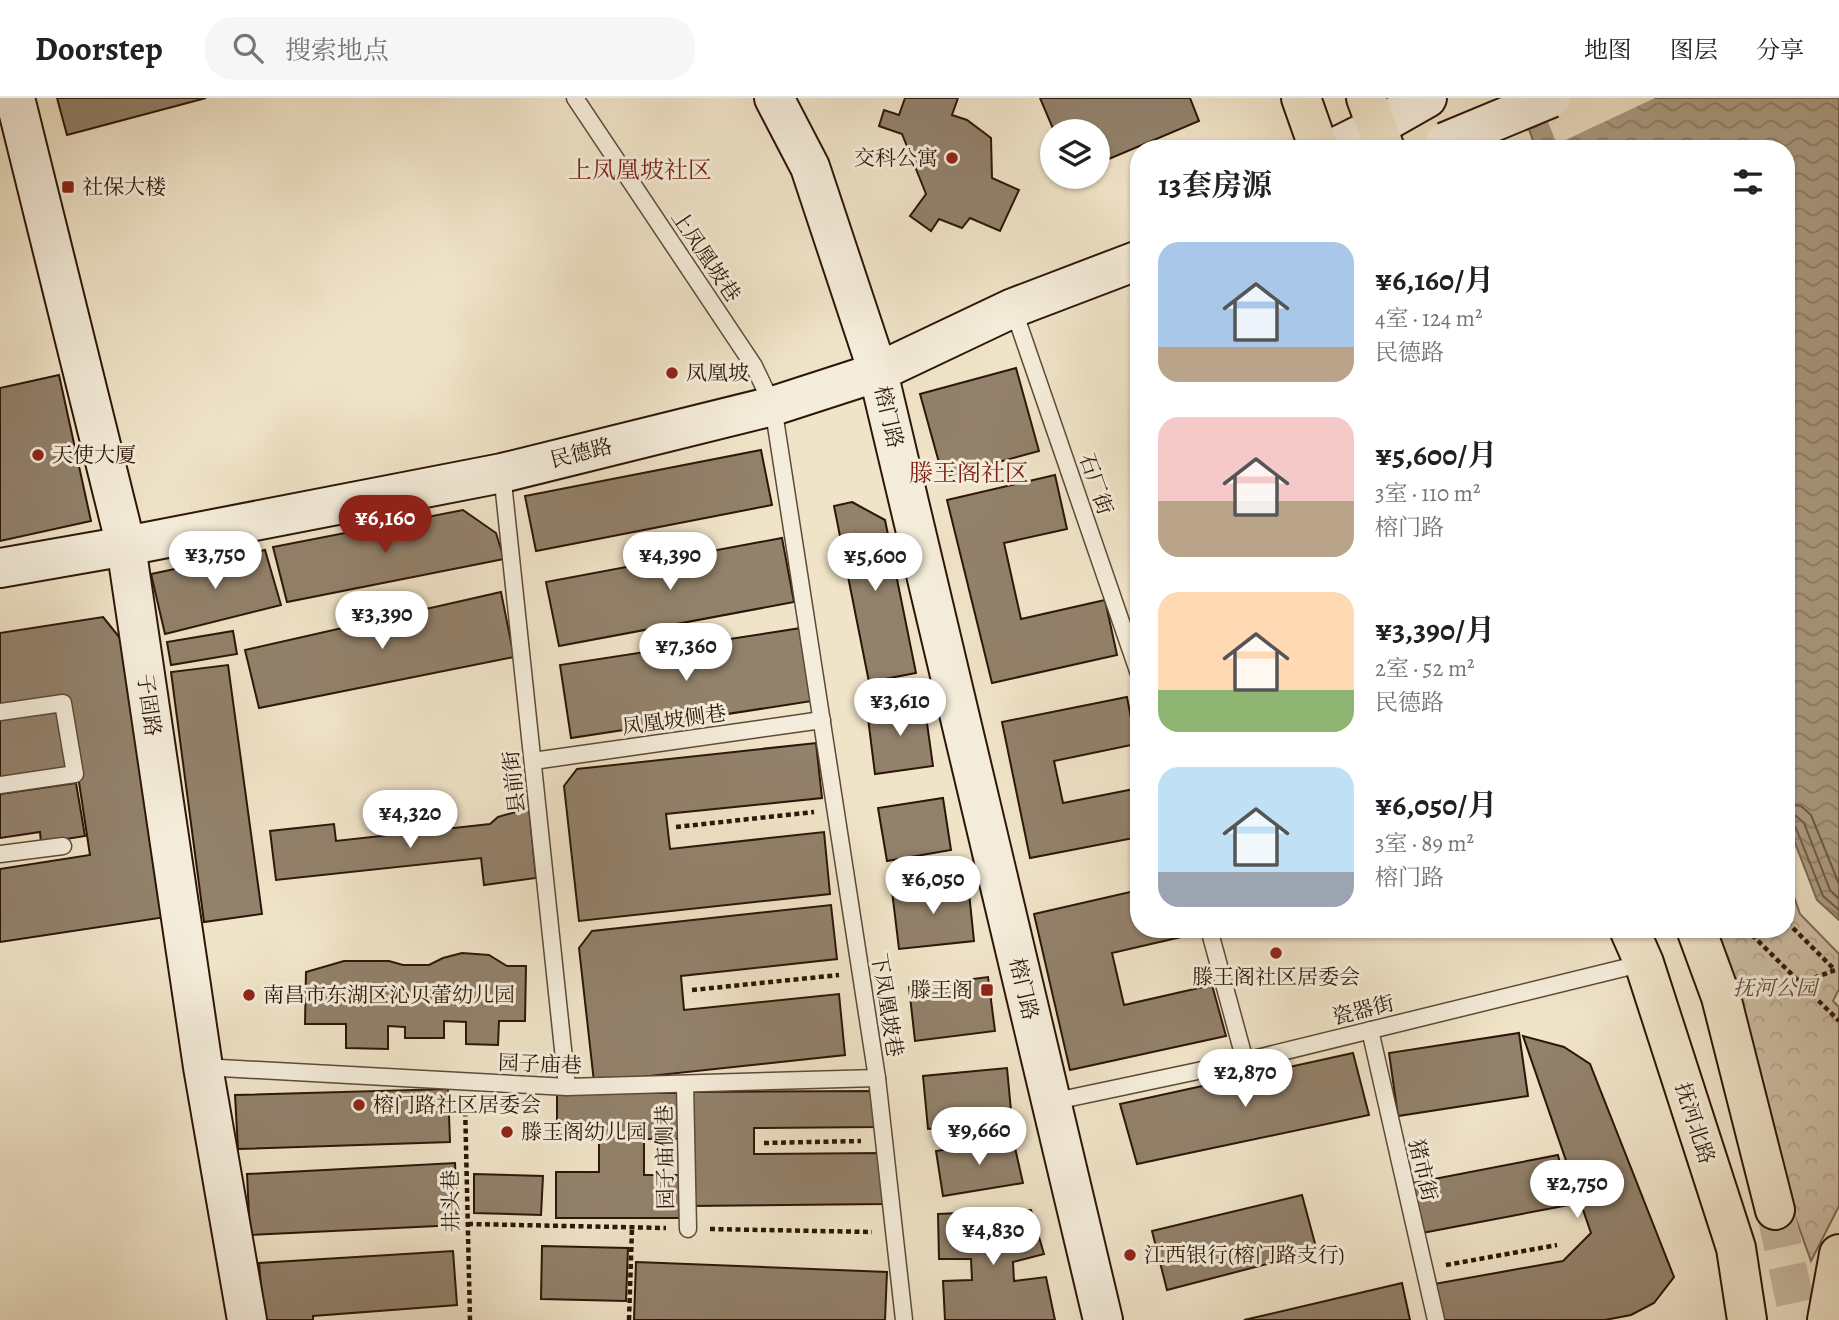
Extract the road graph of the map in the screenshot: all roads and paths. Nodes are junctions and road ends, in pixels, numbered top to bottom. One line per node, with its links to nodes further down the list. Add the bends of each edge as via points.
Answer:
1 (15, 98): 16 (street, 子固路)
2 (575, 98): 14 (lane, 上凤凰坡巷, via 754,366)
3 (774, 98): 13 (street, 榕门路, via 810,167)
4 (1301, 98): 8 (main road)
5 (1427, 98): 7 (street)
6 (1551, 98): 10 (street, bridge)
7 (1376, 125): 9 (street)
8 (1316, 140)
9 (1348, 140)
10 (1449, 140)
11 (1130, 264): 12 (street, 民德路)
12 (1013, 309): 13 (street, 民德路); 18 (lane, 石厂街)
13 (878, 372): 14 (street, 民德路); 43 (street, 榕门路)
14 (774, 406): 15 (street, 民德路); 20 (lane, 下凤凰坡巷)
15 (502, 473): 16 (street, 民德路); 21 (lane, 县前街)
16 (126, 546): 17 (street, 民德路); 38 (street, 子固路)
17 (0, 568)
18 (1130, 647)
19 (0, 712): 22 (lane, via 63,703 75,774)
20 (822, 720): 21 (lane, 凤凰坡侧巷); 23 (lane, 下凤凰坡巷)
21 (533, 761): 42 (lane, 县前街)
22 (0, 785)
23 (836, 810): 24 (path); 32 (lane, 下凤凰坡巷)
24 (676, 827)
25 (63, 846): 26 (lane)
26 (0, 854)
27 (1795, 930): 33 (path, via 1835,970)
28 (1211, 938): 37 (lane)
29 (1699, 938): 46 (main road, via 1721,997)
30 (1755, 938): 33 (path)
31 (1637, 946): 36 (lane, 瓷器街); 58 (main road, 抚河北路, via 1736,1248)
32 (861, 973): 34 (path); 39 (lane, 下凤凰坡巷)
33 (1801, 983): 35 (path)
34 (692, 990)
35 (1839, 1021)
36 (1370, 1030): 37 (lane, 瓷器街); 51 (lane, 猪市街)
37 (1245, 1060): 43 (lane, 瓷器街)
38 (203, 1067): 40 (lane, 园子庙巷); 52 (street, 子固路)
39 (877, 1078): 41 (lane, 园子庙巷); 44 (lane, 下凤凰坡巷)
40 (464, 1082): 42 (lane, 园子庙巷); 53 (path, 井头巷)
41 (685, 1084): 42 (lane, 园子庙巷); 48 (lane, 园子庙侧巷)
42 (567, 1087)
43 (1051, 1102): 56 (street, 榕门路)
44 (884, 1140): 45 (path); 55 (lane, 下凤凰坡巷)
45 (764, 1143)
46 (1775, 1210)
47 (632, 1228): 54 (path)
48 (688, 1229)
49 (1557, 1245): 51 (path)
50 (1839, 1254): 59 (main road)
51 (1424, 1269): 57 (lane, 猪市街)
52 (247, 1320)
53 (470, 1320)
54 (628, 1320)
55 (904, 1320)
56 (1103, 1320)
57 (1436, 1320)
58 (1747, 1320)
59 (1828, 1320)

